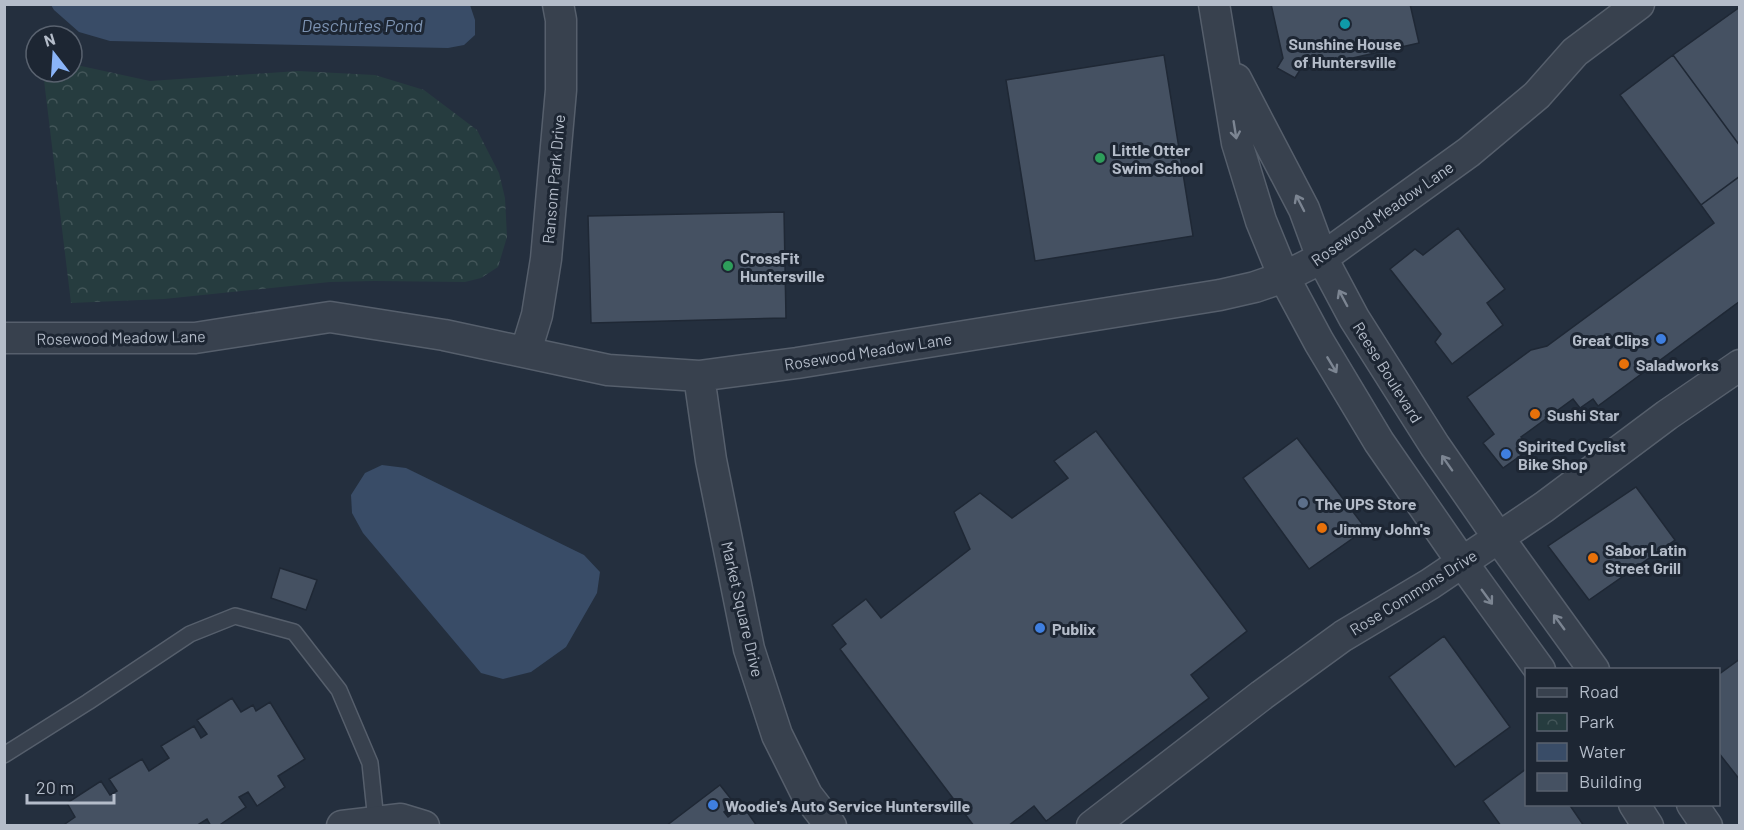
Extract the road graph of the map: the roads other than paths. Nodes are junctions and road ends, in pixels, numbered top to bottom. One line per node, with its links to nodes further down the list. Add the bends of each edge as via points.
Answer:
1 (558, 4): 8 (street, Ransom Park Drive, via 561,90 548,236 537,315)
2 (1214, 4): 4 (street, Reese Boulevard)
3 (1639, 4): 5 (street, Rosewood Meadow Lane, via 1575,52 1537,95 1469,152)
4 (1222, 52): 5 (street, Reese Boulevard, one-way to 4, via 1304,209); 6 (street, Reese Boulevard, one-way to 6, via 1237,143 1261,221)
5 (1322, 258): 6 (street, Rosewood Meadow Lane); 11 (street, Reese Boulevard, one-way to 5, via 1394,383)
6 (1284, 277): 10 (street, Rosewood Meadow Lane, via 1220,294); 12 (street, Reese Boulevard, one-way to 12, via 1379,442)
7 (4, 338): 8 (street, Rosewood Meadow Lane, via 195,338 330,317)
8 (526, 351): 10 (street, Rosewood Meadow Lane, via 608,370)
9 (1740, 365): 11 (street, Rose Commons Drive)
10 (699, 376): 21 (street, Market Square Drive, via 711,460 749,649 777,735 807,795)
11 (1498, 537): 12 (street, Rose Commons Drive); 14 (street, Reese Boulevard, one-way to 11)
12 (1462, 562): 13 (street, Reese Boulevard, one-way to 13); 22 (street, Rose Commons Drive, via 1328,647)
13 (1539, 668)
14 (1593, 668)
15 (4, 755): 18 (lane, via 190,634 235,616 294,632 339,690 370,763)
16 (1635, 806): 23 (street)
17 (1693, 806): 24 (street)
18 (376, 821): 19 (street); 20 (street, via 401,819)
19 (342, 825)
20 (424, 825)
21 (831, 825)
22 (1092, 825)
23 (1648, 825)
24 (1707, 825)

